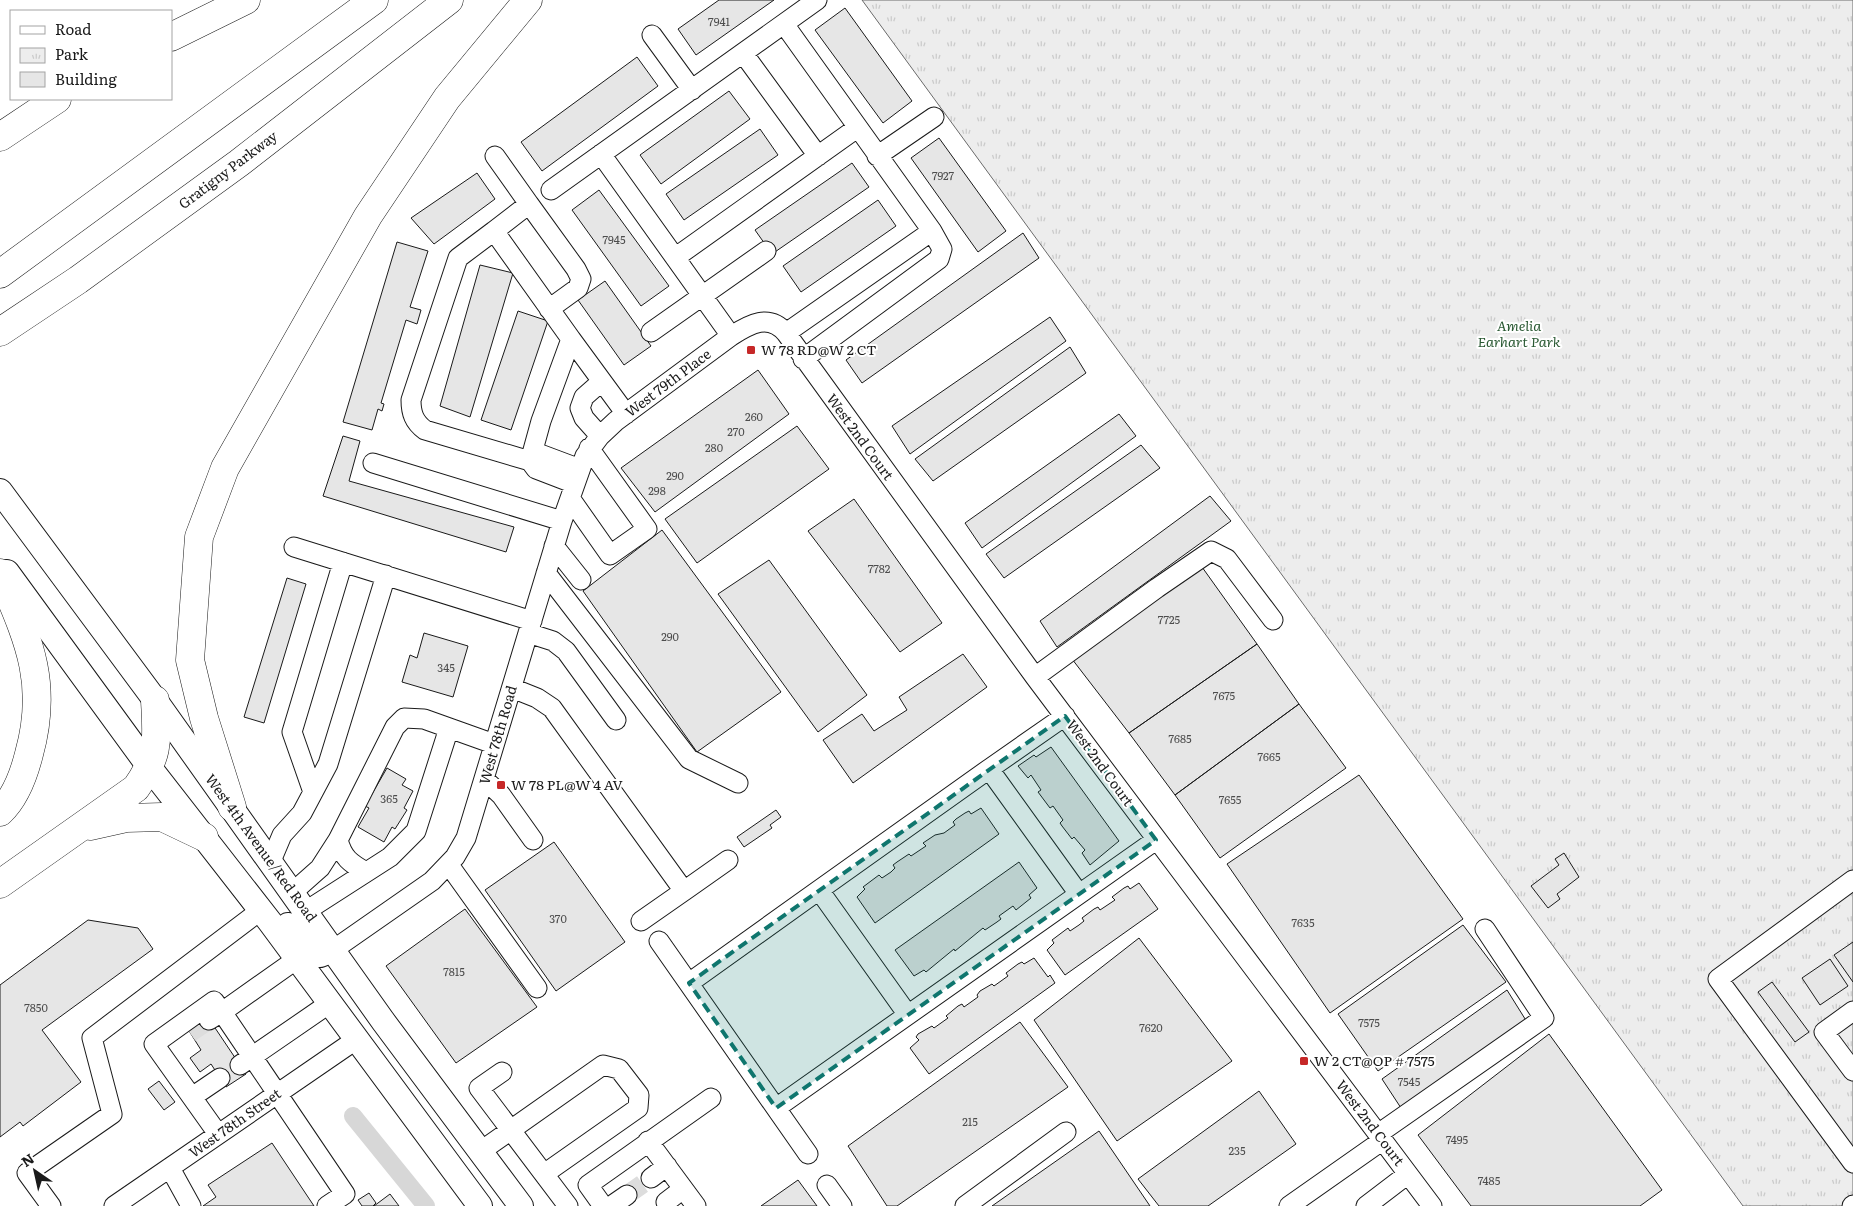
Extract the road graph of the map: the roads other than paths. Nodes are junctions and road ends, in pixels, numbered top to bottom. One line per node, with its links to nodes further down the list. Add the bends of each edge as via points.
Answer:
1 (246, 0): 8 (highway)
2 (374, 0): 25 (highway)
3 (450, 0): 26 (highway, Gratigny Parkway, via 239,164)
4 (528, 0): 68 (highway, via 447,98 368,216 225,468 199,537 190,660)
5 (817, 0): 6 (street)
6 (784, 24): 9 (street); 13 (street)
7 (652, 35): 10 (street)
8 (172, 37)
9 (744, 54): 10 (street); 17 (street)
10 (692, 90): 15 (street)
11 (56, 100): 14 (highway)
12 (934, 117): 18 (street)
13 (857, 128): 17 (street); 18 (street)
14 (0, 137)
15 (601, 154): 19 (street); 24 (street)
16 (495, 156): 20 (street)
17 (818, 156): 24 (street)
18 (877, 156): 22 (street)
19 (551, 190)
20 (529, 204): 21 (street); 29 (street, via 581,279 578,288)
21 (494, 231): 29 (street); 41 (street, via 458,258 411,400 412,411 415,420 425,430)
22 (932, 231): 28 (street); 34 (street, via 942,249 939,259)
23 (766, 252): 27 (street)
24 (676, 257): 27 (street)
25 (0, 274)
26 (78, 280): 31 (highway, Gratigny Parkway); 37 (highway)
27 (704, 296): 32 (street); 35 (street)
28 (822, 308): 33 (street); 34 (street)
29 (549, 309): 36 (street)
30 (769, 321): 33 (street, West 2nd Court); 35 (street, West 79th Place, via 748,325)
31 (0, 332)
32 (651, 332)
33 (786, 333): 38 (street, West 2nd Court)
34 (840, 333): 38 (street)
35 (731, 336): 40 (street, West 79th Place)
36 (571, 339): 39 (street); 41 (street)
37 (0, 349)
38 (803, 358): 56 (street, West 2nd Court)
39 (601, 382): 40 (street); 43 (street, via 584,397 580,408 584,418)
40 (626, 414): 43 (street, West 79th Place)
41 (530, 461): 43 (street, via 536,469)
42 (373, 463): 45 (street)
43 (582, 467): 45 (street, West 78th Road)
44 (0, 491): 58 (main road, West 4th Avenue/Red Road)
45 (562, 521): 46 (street, West 78th Road)
46 (554, 546): 51 (street, West 78th Road); 53 (street)
47 (294, 547): 48 (street)
48 (343, 562): 52 (street); 67 (street, via 292,732)
49 (0, 563): 63 (main road)
50 (0, 573): 69 (highway, via 27,638 38,692 35,731 23,775)
51 (546, 573): 55 (street, West 78th Road); 66 (street, via 689,759)
52 (386, 575): 55 (street); 67 (street, via 339,733)
53 (581, 580)
54 (1273, 620): 56 (street, via 1227,559 1211,551)
55 (530, 627): 57 (street, West 78th Road); 60 (street, via 566,651)
56 (1035, 677): 59 (street, West 2nd Court)
57 (512, 688): 62 (street, West 78th Road); 83 (street, via 552,708)
58 (154, 700): 63 (highway, via 158,742); 68 (main road, West 4th Avenue/Red Road)
59 (1065, 716): 64 (street); 74 (street, West 2nd Court)
60 (616, 720)
61 (449, 728): 62 (street); 72 (street, via 424,719 404,718 395,727); 78 (street, via 416,831 390,857)
62 (494, 744): 65 (street, West 78th Road)
63 (150, 768): 70 (highway, via 136,788); 71 (main road)
64 (989, 768): 82 (street); 84 (street)
65 (485, 780): 73 (street, via 502,795); 77 (street, West 78th Road, via 466,838)
66 (738, 783)
67 (313, 792): 76 (street, via 302,813 287,828)
68 (232, 807): 76 (main road, West 4th Avenue/Red Road)
69 (0, 812)
70 (81, 828): 71 (highway, via 126,818 162,817); 81 (highway)
71 (204, 837): 79 (main road)
72 (338, 840): 78 (street, via 349,863); 85 (street)
73 (533, 840)
74 (1156, 840): 84 (street); 112 (street, West 2nd Court)
75 (728, 860): 83 (street)
76 (271, 861): 85 (main road, West 4th Avenue/Red Road)
77 (449, 865): 90 (street, West 78th Road, via 432,881); 93 (street)
78 (366, 872): 85 (street)
79 (236, 878): 86 (main road); 90 (main road, via 260,895 313,952 320,955)
80 (1853, 880): 115 (street, via 1718,978)
81 (0, 884)
82 (819, 890): 92 (street); 96 (street)
83 (684, 891): 87 (street)
84 (1079, 894): 96 (street)
85 (299, 901): 90 (main road, West 4th Avenue/Red Road)
86 (261, 910): 91 (main road); 126 (street, via 92,1038 112,1114 27,1173)
87 (641, 921)
88 (1485, 929): 112 (street, via 1544,1018)
89 (659, 941): 92 (street)
90 (333, 950): 114 (main road, West 4th Avenue/Red Road)
91 (297, 959): 94 (main road); 97 (street)
92 (689, 983): 108 (street)
93 (537, 988)
94 (330, 1003): 99 (main road); 101 (street)
95 (1853, 1011): 102 (street, via 1824,1032)
96 (908, 1015): 108 (street)
97 (215, 1016): 100 (street, via 214,1001 154,1044); 101 (street)
98 (190, 1033): 100 (street)
99 (356, 1039): 105 (street, West 78th Street); 130 (main road)
100 (161, 1053): 106 (street)
101 (247, 1061): 105 (street)
102 (1853, 1071)
103 (502, 1072): 109 (street, via 480,1088)
104 (220, 1078): 106 (street)
105 (279, 1093): 111 (street, West 78th Street); 129 (street, via 345,1194)
106 (192, 1097): 111 (street)
107 (710, 1098): 113 (street)
108 (776, 1108): 116 (street)
109 (511, 1129): 114 (street); 119 (street); 119 (street, via 603,1065 619,1069 639,1095 638,1108)
110 (1066, 1132): 137 (street)
111 (218, 1134): 118 (street, West 78th Street)
112 (1381, 1137): 120 (street, West 2nd Court); 138 (street)
113 (648, 1141): 117 (street); 133 (street, via 588,1185)
114 (481, 1151): 131 (main road, West 4th Avenue/Red Road)
115 (1850, 1153)
116 (808, 1154)
117 (667, 1166): 121 (street); 123 (street)
118 (170, 1168): 127 (street, West 78th Street); 128 (street)
119 (544, 1174): 132 (street)
120 (1408, 1174): 139 (street); 140 (street, West 2nd Court)
121 (651, 1178)
122 (827, 1185): 136 (street)
123 (683, 1189): 125 (street); 135 (street)
124 (627, 1195): 134 (street)
125 (666, 1202)
126 (51, 1206)
127 (114, 1206)
128 (191, 1206)
129 (328, 1206)
130 (480, 1206)
131 (521, 1206)
132 (568, 1206)
133 (604, 1206)
134 (611, 1206)
135 (696, 1206)
136 (842, 1206)
137 (965, 1206)
138 (1289, 1206)
139 (1366, 1206)
140 (1432, 1206)

